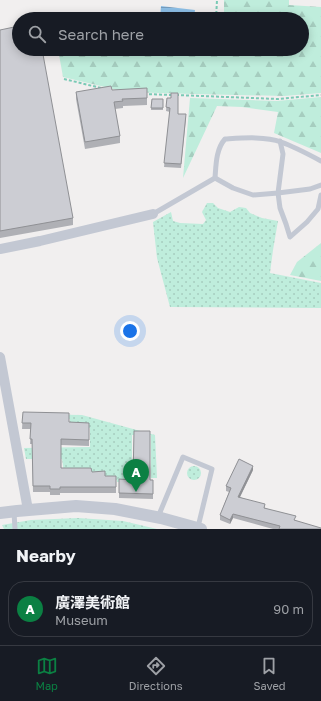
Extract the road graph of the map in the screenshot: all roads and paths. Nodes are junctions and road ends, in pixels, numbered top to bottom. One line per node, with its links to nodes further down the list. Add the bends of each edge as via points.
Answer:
1 (217, 0): 2 (path)
2 (216, 12)
3 (64, 79): 4 (path)
4 (102, 88)
5 (140, 94): 6 (path, via 278,99)
6 (321, 95)
7 (280, 141): 8 (lane); 9 (lane, via 254,138 225,139 220,144); 11 (lane, via 283,154)
8 (321, 161)
9 (215, 178): 11 (lane, via 253,195); 13 (lane)
10 (321, 185): 11 (lane)
11 (278, 193): 12 (lane, via 280,208 290,237 318,209)
12 (321, 195)
13 (154, 214): 14 (street)
14 (0, 249)
15 (0, 357): 16 (street)
16 (28, 510): 17 (street); 19 (street, via 76,506 115,508)
17 (14, 511): 18 (street); 20 (lane)
18 (0, 513)
19 (158, 518): 21 (street); 21 (lane, via 183,457 212,469)
20 (15, 529)
21 (199, 529)

